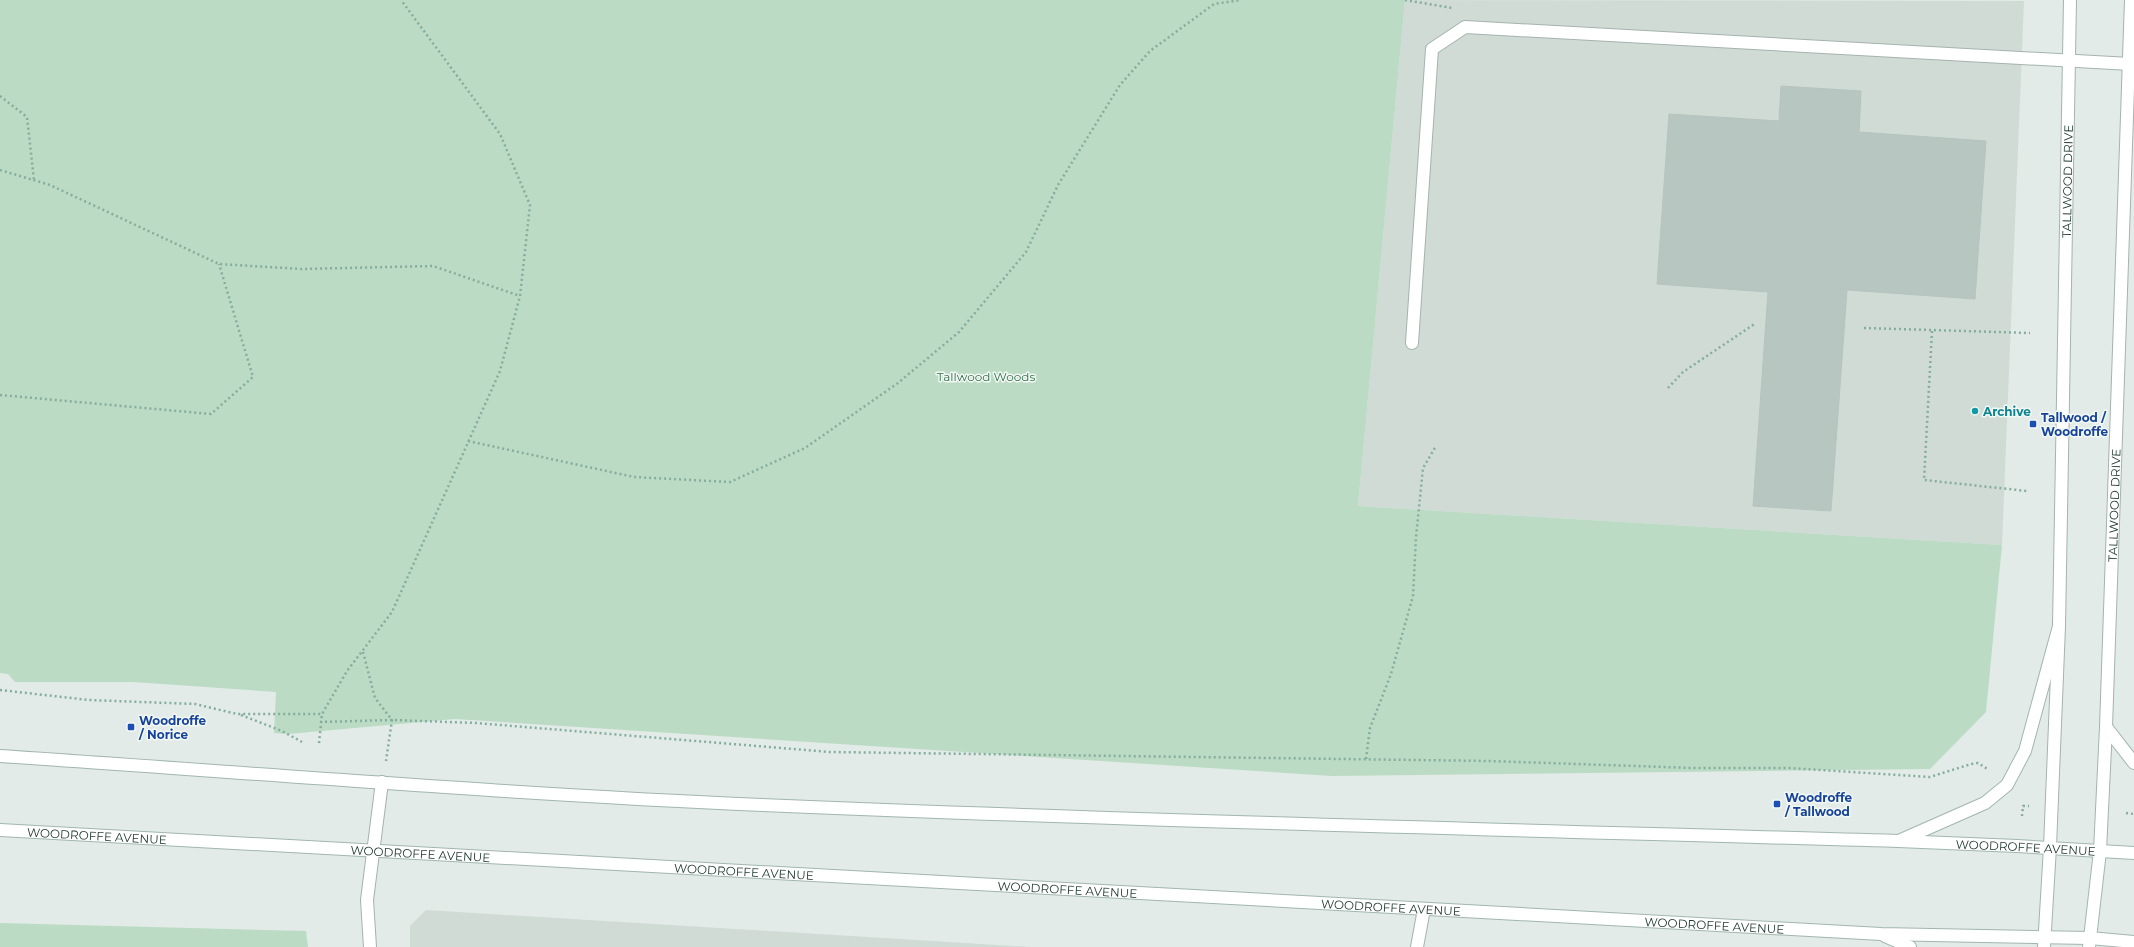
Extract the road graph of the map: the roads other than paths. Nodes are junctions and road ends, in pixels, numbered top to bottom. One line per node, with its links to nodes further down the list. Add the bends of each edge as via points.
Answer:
1 (2070, 0): 3 (main road, TALLWOOD DRIVE)
2 (2131, 0): 4 (main road, TALLWOOD DRIVE)
3 (2069, 61): 4 (main road); 5 (main road, via 1465,27 1432,49); 6 (main road, TALLWOOD DRIVE)
4 (2130, 64): 7 (main road, TALLWOOD DRIVE)
5 (1412, 343)
6 (2059, 626): 12 (main road, via 2025,752 2007,785 1985,803); 13 (main road, TALLWOOD DRIVE)
7 (2106, 727): 9 (main road); 15 (main road, TALLWOOD DRIVE)
8 (0, 756): 10 (main road, WOODROFFE AVENUE)
9 (2134, 763)
10 (382, 782): 12 (main road, WOODROFFE AVENUE, via 758,805 1155,820); 14 (main road)
11 (0, 830): 14 (main road, WOODROFFE AVENUE)
12 (1898, 841): 13 (main road, WOODROFFE AVENUE)
13 (2050, 847): 15 (main road, WOODROFFE AVENUE); 19 (main road, TALLWOOD DRIVE)
14 (373, 851): 17 (main road, WOODROFFE AVENUE); 22 (main road, via 367,900)
15 (2100, 851): 16 (main road, WOODROFFE AVENUE); 21 (main road, TALLWOOD DRIVE)
16 (2134, 853)
17 (1424, 909): 18 (main road, WOODROFFE AVENUE); 23 (main road)
18 (1881, 934): 19 (main road, WOODROFFE AVENUE); 24 (main road)
19 (2044, 942): 21 (main road, WOODROFFE AVENUE)
20 (2134, 942): 21 (main road, WOODROFFE AVENUE)
21 (2089, 943)
22 (370, 947)
23 (1417, 947)
24 (1910, 947)

